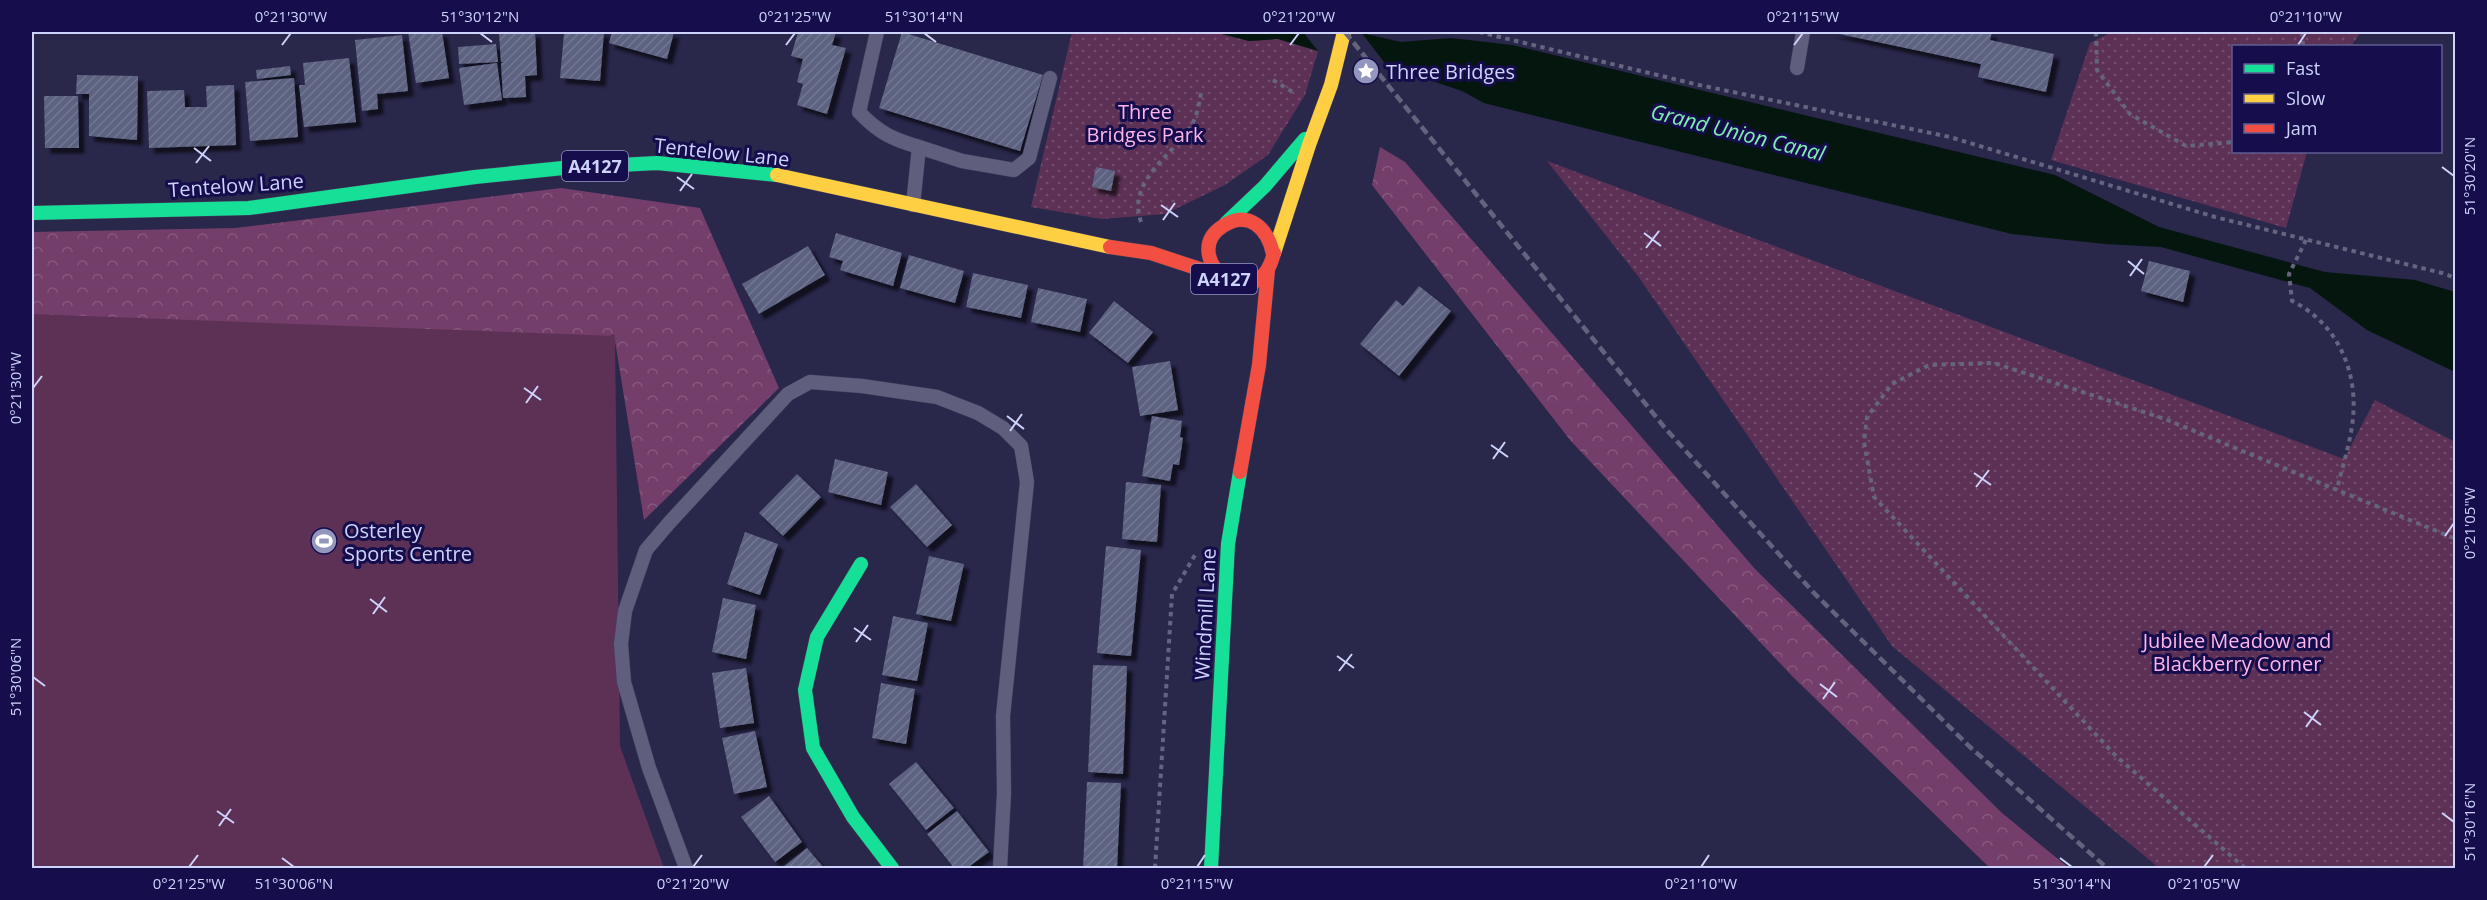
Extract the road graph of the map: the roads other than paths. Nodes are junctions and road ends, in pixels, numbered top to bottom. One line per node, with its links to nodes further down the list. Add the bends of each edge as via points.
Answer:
1 (877, 32): 7 (lane, via 859,112 875,129)
2 (1344, 32): 6 (main road, A4127, via 1331,84)
3 (1803, 32): 4 (lane)
4 (1797, 68)
5 (1050, 78): 7 (lane, via 1029,158 1014,170 962,161)
6 (1313, 130): 10 (main road, A4127); 15 (main road, A4127)
7 (919, 147): 8 (lane)
8 (913, 205): 9 (main road, Tentelow Lane / A4127, via 765,172 657,164 486,176 249,208); 14 (main road, Tentelow Lane / A4127, via 1088,244)
9 (32, 213)
10 (1227, 223): 11 (main road, A4127); 15 (main road, A4127, via 1242,219 1258,225 1270,237)
11 (1213, 237): 12 (main road, A4127); 17 (main road, A4127, via 1210,260)
12 (1192, 242)
13 (1172, 247): 14 (main road, Tentelow Lane / A4127)
14 (1152, 253): 17 (main road, Tentelow Lane / A4127)
15 (1274, 254): 16 (main road, A4127)
16 (1268, 270): 18 (main road, A4127, via 1251,283); 21 (main road, Windmill Lane)
17 (1218, 275): 18 (main road, A4127)
18 (1235, 284): 19 (main road)
19 (1240, 301)
20 (1248, 328): 21 (main road, Windmill Lane)
21 (1259, 365): 26 (main road, Windmill Lane, via 1228,544)
22 (861, 564): 24 (main road, via 817,637 805,690 813,748 853,817)
23 (686, 868): 25 (lane, via 649,768 624,682 621,644 625,610 646,550 767,415 788,394 810,381 937,397 978,412 1021,446 1027,482 1003,716)
24 (892, 868)
25 (1000, 868)
26 (1210, 868)

